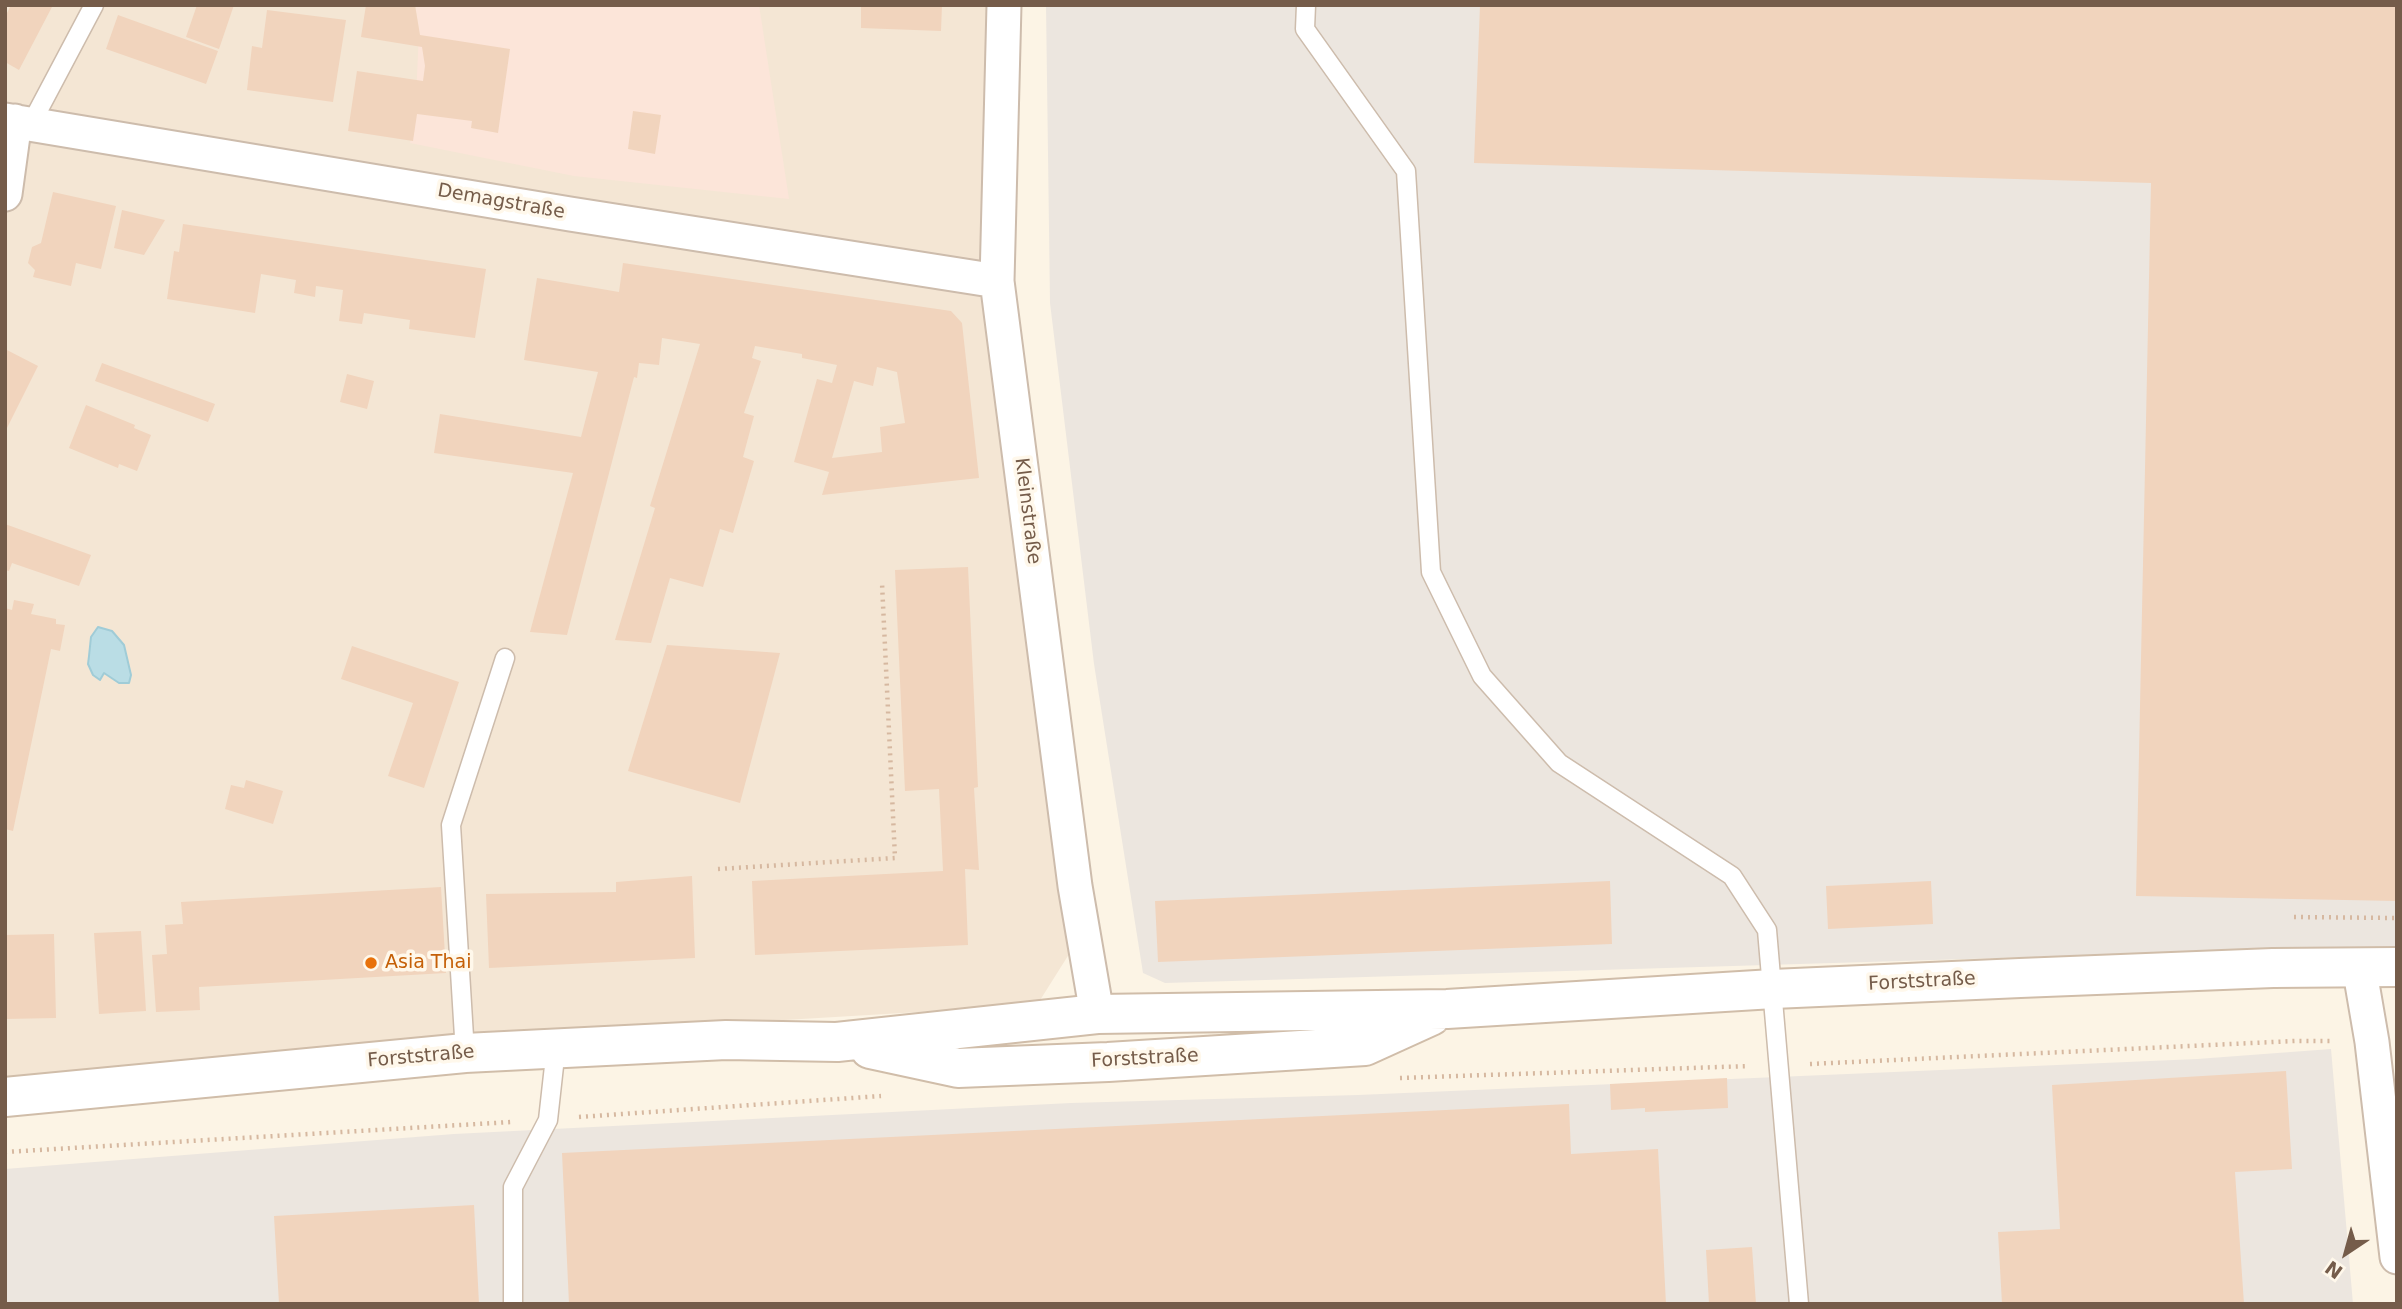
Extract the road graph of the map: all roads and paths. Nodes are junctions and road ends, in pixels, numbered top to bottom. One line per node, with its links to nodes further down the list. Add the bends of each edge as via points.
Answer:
1 (94, 5): 4 (lane)
2 (1004, 5): 6 (street, Kleinstraße)
3 (1306, 5): 14 (lane, via 1305,29 1406,171 1431,572 1482,676 1559,763 1732,876 1767,930)
4 (17, 122): 5 (street); 6 (street, Demagstraße)
5 (5, 194)
6 (998, 281): 16 (street, Kleinstraße, via 1075,886)
7 (882, 583): 9 (path, via 895,858)
8 (505, 658): 19 (lane, via 451,825)
9 (718, 869)
10 (2294, 918): 11 (path)
11 (2397, 918)
12 (2359, 966): 13 (main road, Forststraße); 14 (main road, Forststraße); 21 (street)
13 (2397, 967)
14 (1773, 989): 15 (main road, Forststraße); 23 (lane)
15 (1447, 1009): 16 (main road, Forststraße); 17 (main road, Forststraße, via 1365,1046 1108,1062 958,1068)
16 (1097, 1014): 17 (main road, Forststraße)
17 (838, 1042): 18 (main road, Forststraße, via 726,1040)
18 (556, 1048): 19 (main road, Forststraße); 22 (lane, via 548,1120 513,1187)
19 (465, 1053): 20 (main road, Forststraße)
20 (5, 1097)
21 (2397, 1257)
22 (513, 1304)
23 (1799, 1304)

